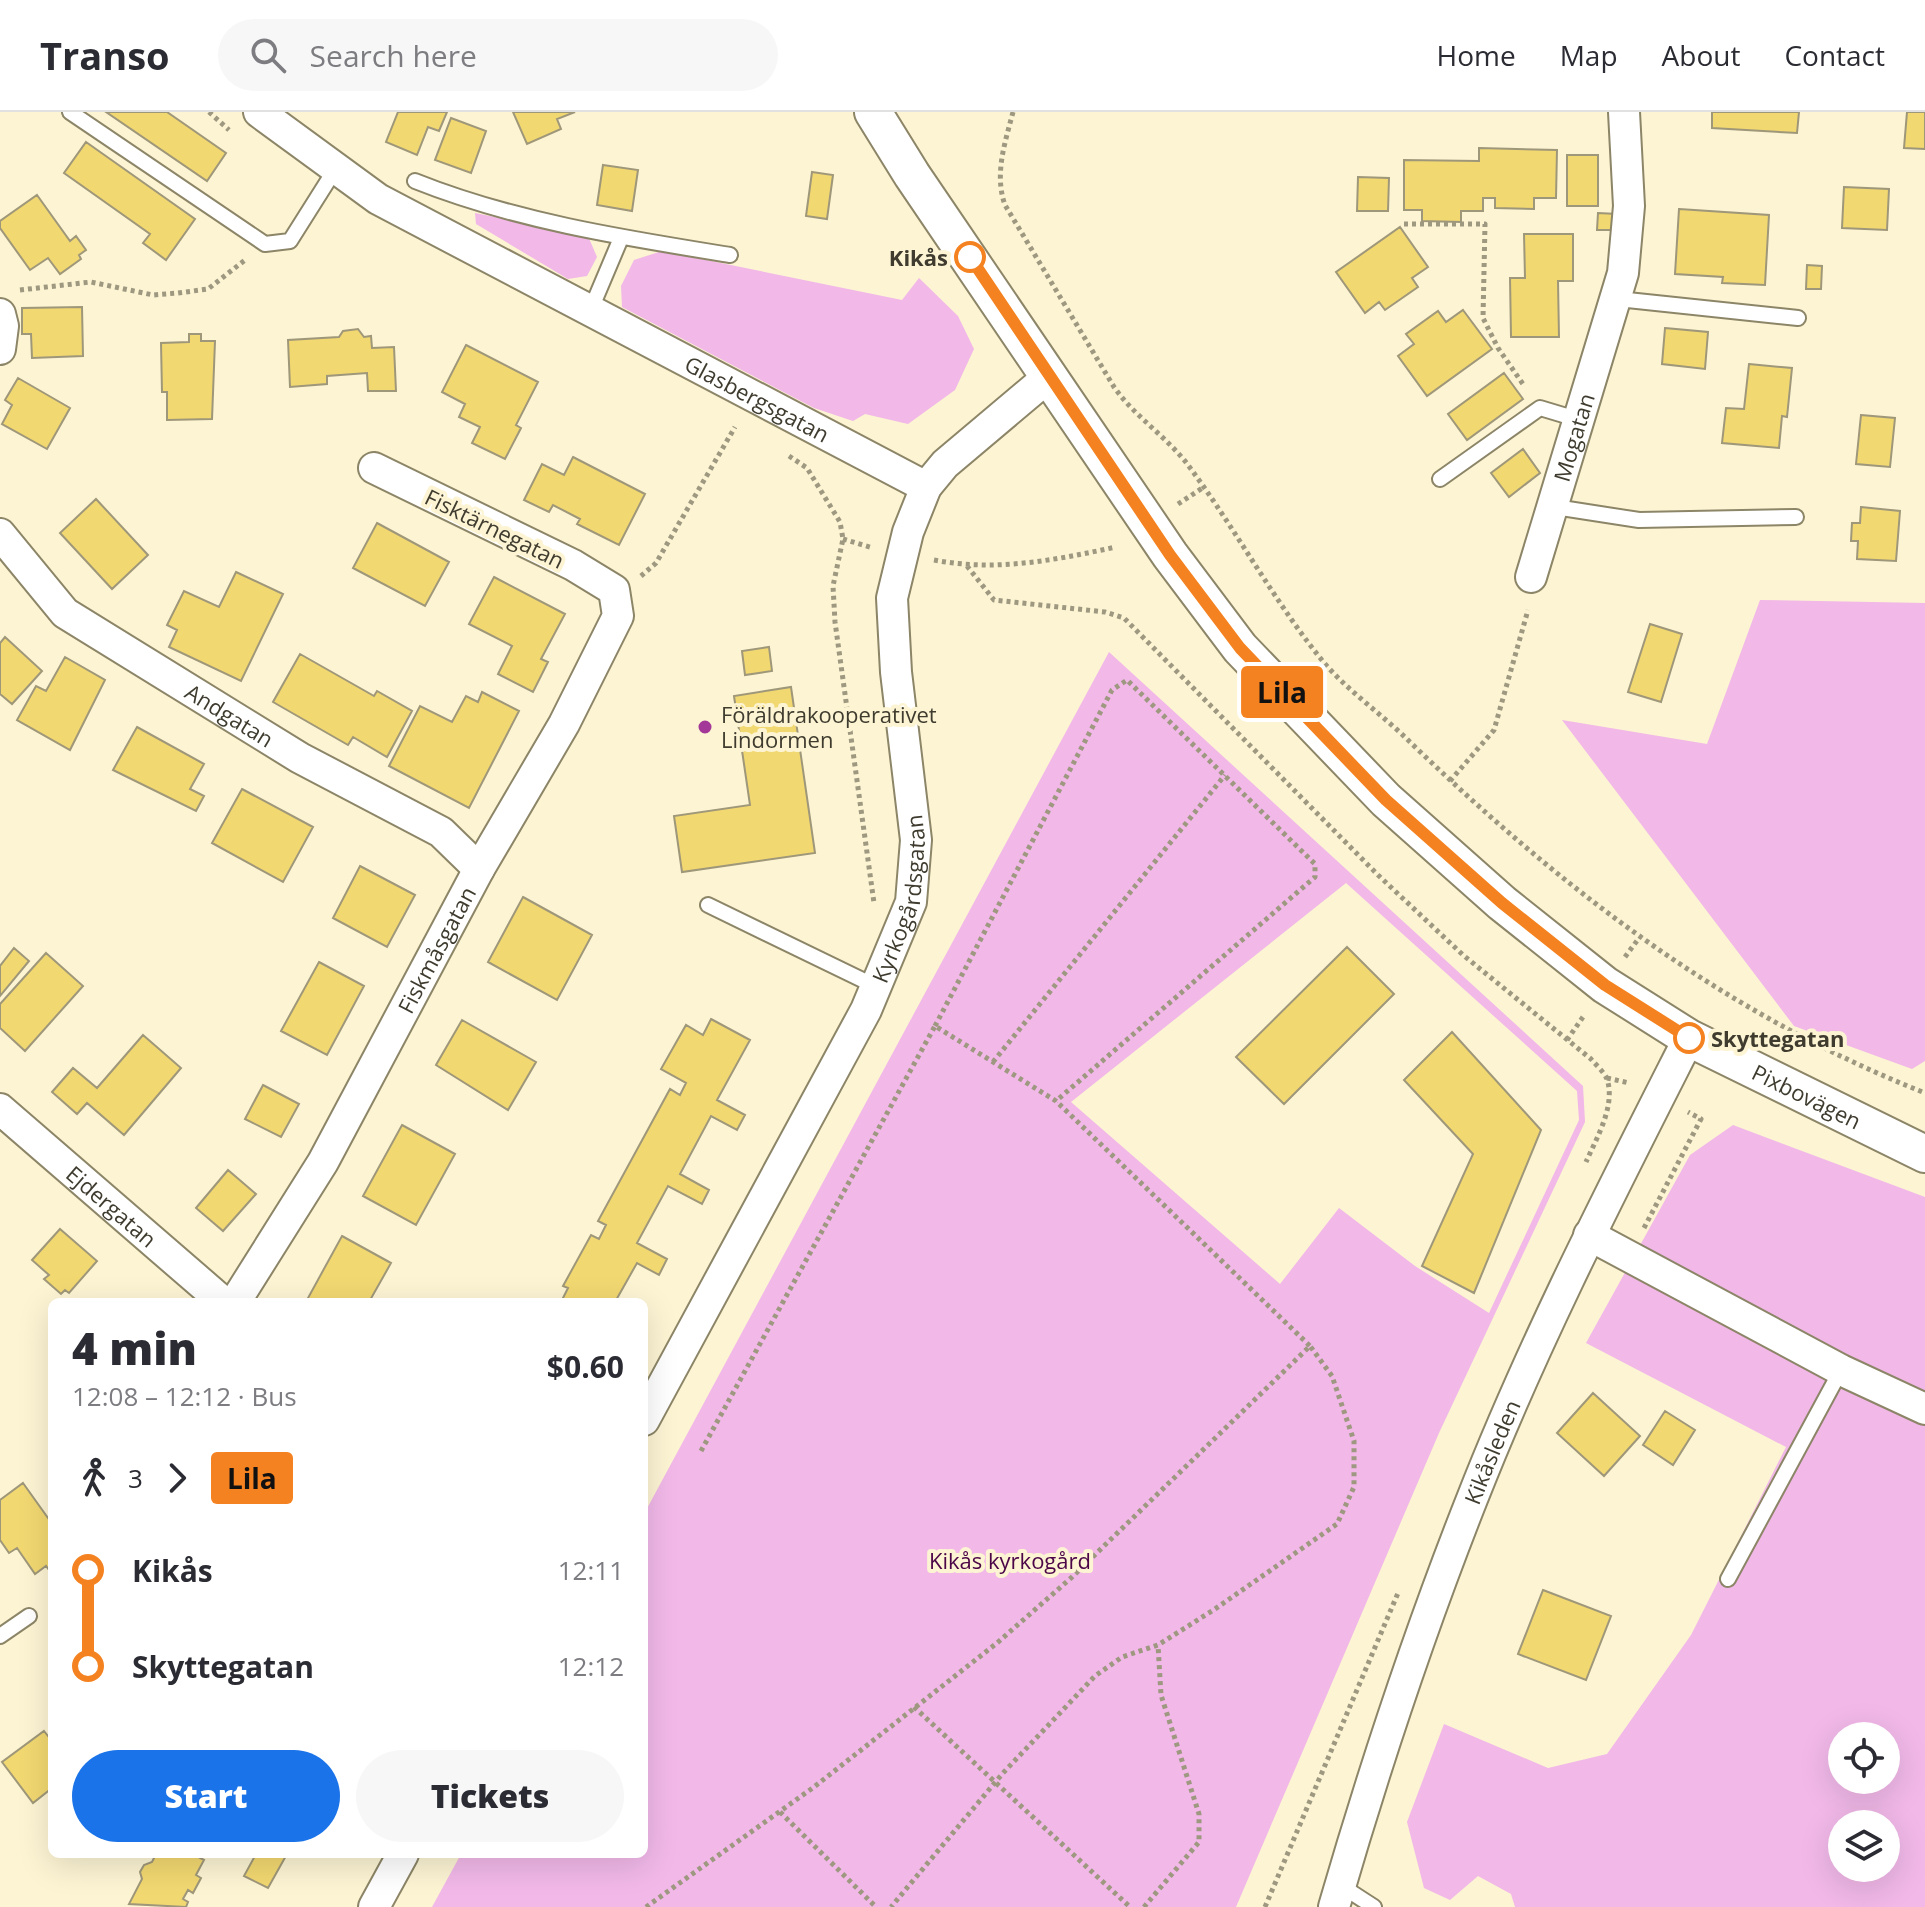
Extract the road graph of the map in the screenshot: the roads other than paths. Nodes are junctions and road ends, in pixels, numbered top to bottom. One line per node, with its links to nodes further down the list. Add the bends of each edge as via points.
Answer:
1 (70, 112): 5 (lane, via 265,244 290,241)
2 (259, 112): 5 (street, Glasbergsgatan)
3 (873, 112): 14 (street, Pixbovägen)
4 (1624, 112): 9 (street, Mogatan, via 1629,206)
5 (336, 168): 11 (street, Glasbergsgatan, via 378,199)
6 (415, 181): 7 (lane, via 462,200)
7 (621, 238): 8 (lane); 11 (lane)
8 (730, 255)
9 (1618, 299): 12 (lane); 15 (street, Mogatan)
10 (5, 303): 13 (street)
11 (591, 309): 18 (street, Glasbergsgatan)
12 (1798, 318)
13 (0, 349)
14 (1047, 378): 18 (street, Kyrkogårdsgatan, via 945,464); 27 (street, Pixbovägen, via 1240,648 1342,755 1502,903 1605,985)
15 (1580, 420): 17 (lane, via 1540,408); 19 (street, Mogatan)
16 (374, 468): 23 (street, Fisktärnegatan)
17 (1440, 479)
18 (926, 487): 26 (street, Kyrkogårdsgatan, via 900,554 892,598 916,840 911,902)
19 (1555, 507): 20 (lane, via 1639,520); 22 (street, Mogatan)
20 (1796, 517)
21 (0, 534): 24 (street, Andgatan, via 65,613 300,758 441,832)
22 (1531, 577)
23 (614, 590): 24 (street, Fiskmåsgatan, via 618,616 564,724)
24 (479, 869): 32 (street, Fiskmåsgatan, via 323,1162)
25 (708, 905): 26 (lane)
26 (877, 987): 35 (street, Kyrkogårdsgatan)
27 (1689, 1038): 29 (street, Pixbovägen); 30 (street, Kikåsleden)
28 (0, 1109): 31 (street, Ejdergatan)
29 (1925, 1154)
30 (1589, 1235): 33 (street); 40 (street, Kikåsleden, via 1473,1497 1416,1648)
31 (218, 1298)
32 (238, 1298)
33 (1841, 1370): 34 (street); 36 (lane)
34 (1925, 1409)
35 (648, 1413)
36 (1728, 1579)
37 (29, 1616): 38 (lane)
38 (0, 1636)
39 (401, 1858): 41 (street)
40 (1337, 1896): 42 (lane, Kikåsleden)
41 (374, 1907)
42 (1374, 1907)

